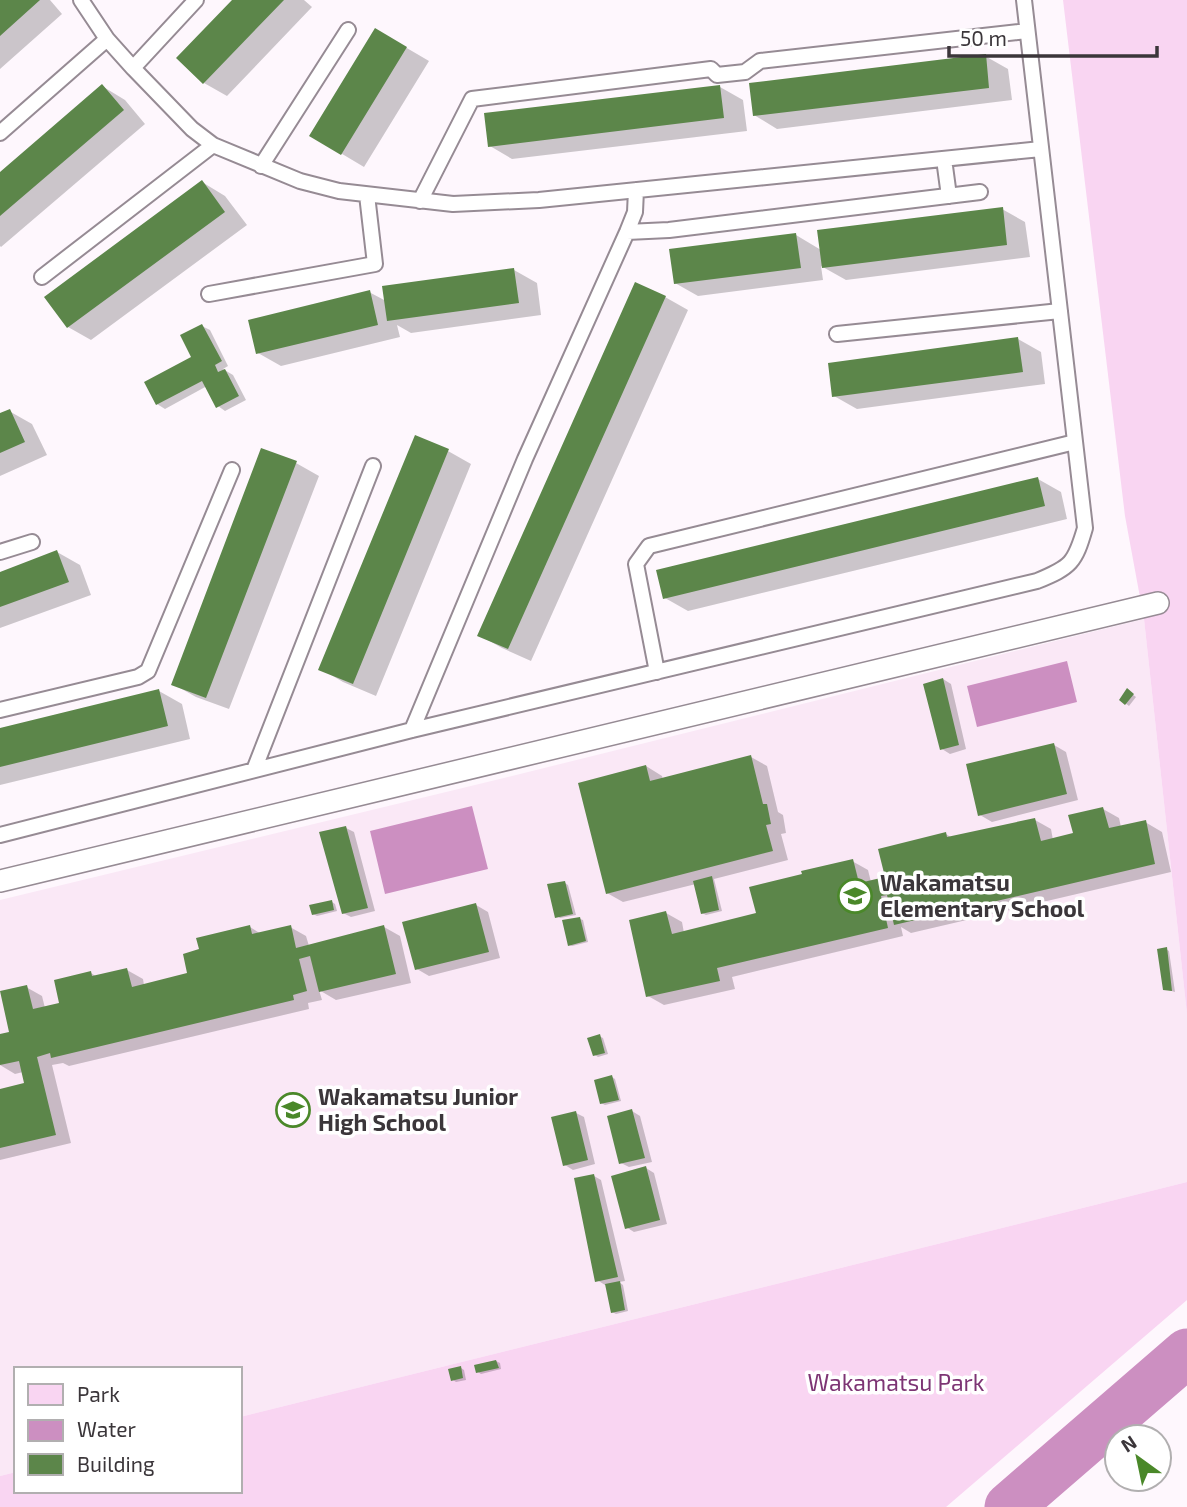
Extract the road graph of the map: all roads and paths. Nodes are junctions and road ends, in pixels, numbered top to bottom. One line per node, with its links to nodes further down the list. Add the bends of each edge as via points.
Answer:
1 (81, 0): 6 (lane)
2 (196, 0): 7 (lane)
3 (1024, 0): 5 (lane)
4 (348, 30): 12 (lane)
5 (1027, 31): 10 (lane); 17 (lane, via 760,61 745,72 717,75 711,69 471,99)
6 (107, 39): 7 (lane); 8 (lane)
7 (133, 68): 9 (lane)
8 (0, 133)
9 (213, 145): 12 (lane); 19 (lane)
10 (1041, 149): 11 (lane); 21 (lane)
11 (944, 159): 13 (lane); 16 (lane)
12 (261, 166): 15 (lane, via 300,181)
13 (636, 190): 17 (lane, via 539,200); 18 (lane, via 635,212)
14 (980, 192): 16 (lane)
15 (367, 195): 17 (lane); 20 (lane, via 375,264)
16 (949, 197): 18 (lane)
17 (420, 201)
18 (626, 232): 31 (lane)
19 (41, 277)
20 (209, 294)
21 (1060, 311): 22 (lane); 23 (lane)
22 (837, 334)
23 (1075, 442): 29 (lane, via 1085,528 1071,564 1056,573); 29 (lane, via 649,546 636,564)
24 (373, 466): 32 (lane)
25 (232, 470): 30 (lane, via 148,671)
26 (32, 542): 27 (lane)
27 (0, 552)
28 (1158, 603): 34 (street)
29 (657, 672): 31 (lane)
30 (0, 710)
31 (412, 730): 32 (lane)
32 (254, 770): 33 (lane)
33 (0, 835)
34 (0, 881)

